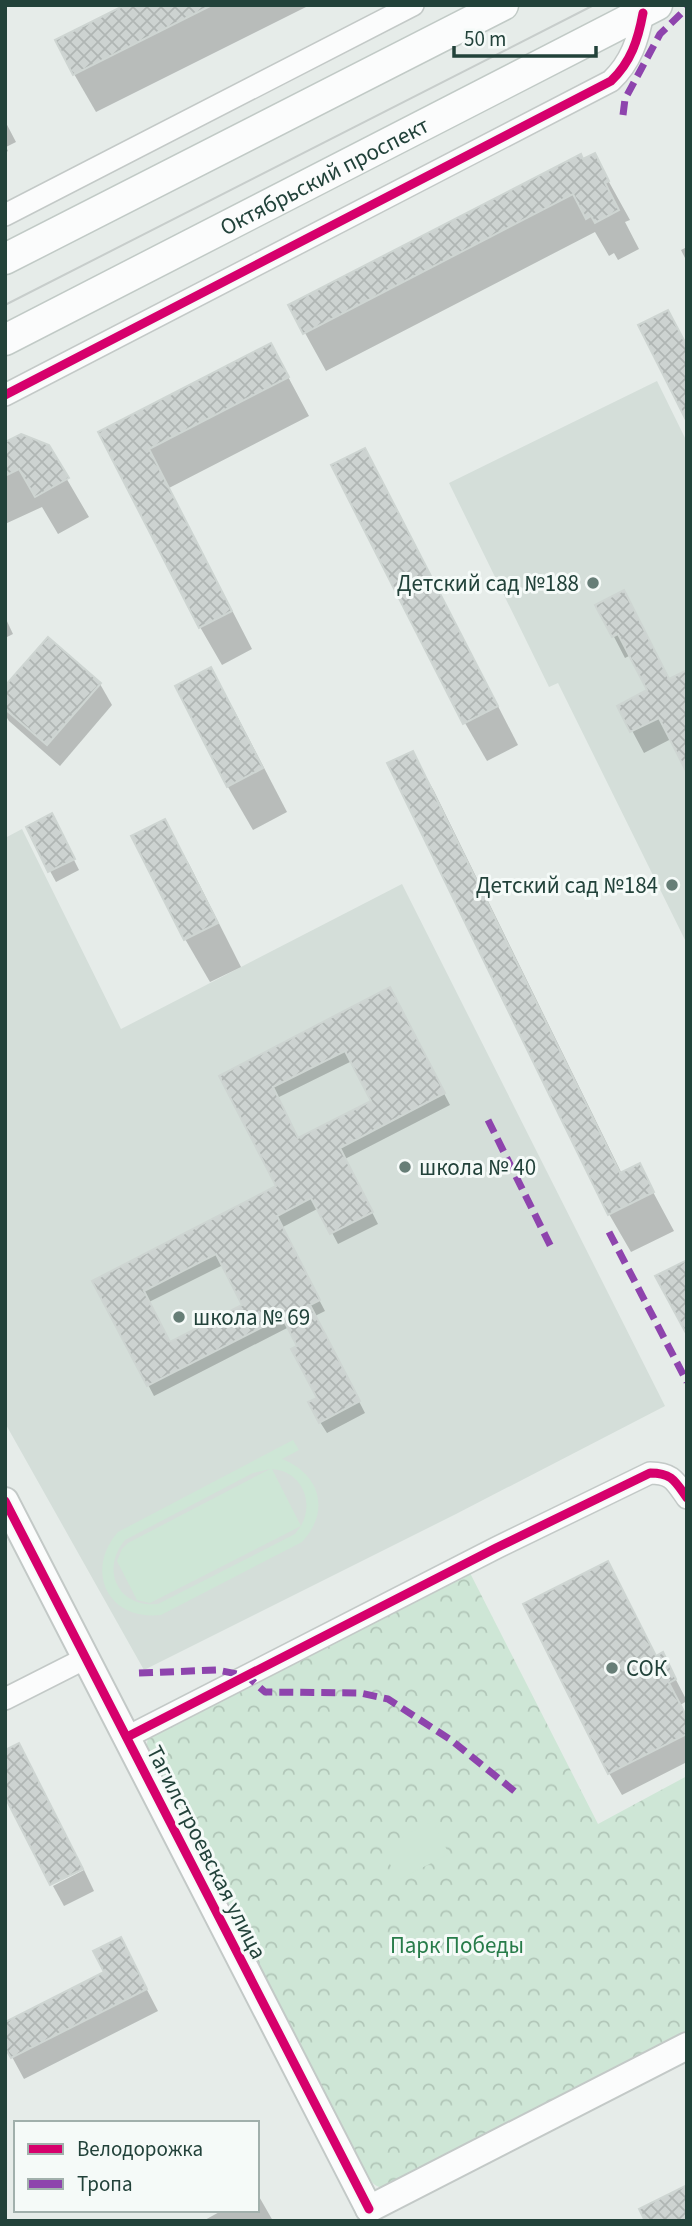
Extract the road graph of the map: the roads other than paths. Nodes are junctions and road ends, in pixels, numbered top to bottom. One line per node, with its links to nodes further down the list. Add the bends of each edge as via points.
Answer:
1 (413, 5): 4 (street)
2 (503, 5): 5 (main road)
3 (650, 9): 6 (main road, Октябрьский проспект); 7 (street, Октябрьский проспект, via 629,61 611,81)
4 (5, 215)
5 (5, 259)
6 (5, 340)
7 (5, 395)
8 (687, 1498): 12 (street, via 672,1478 662,1473 635,1479)
9 (5, 1501): 10 (street, Тагилстроевская улица)
10 (86, 1658): 11 (street); 12 (street, Тагилстроевская улица)
11 (5, 1699)
12 (127, 1737): 14 (street, Тагилстроевская улица)
13 (687, 2046): 14 (street)
14 (365, 2215)

